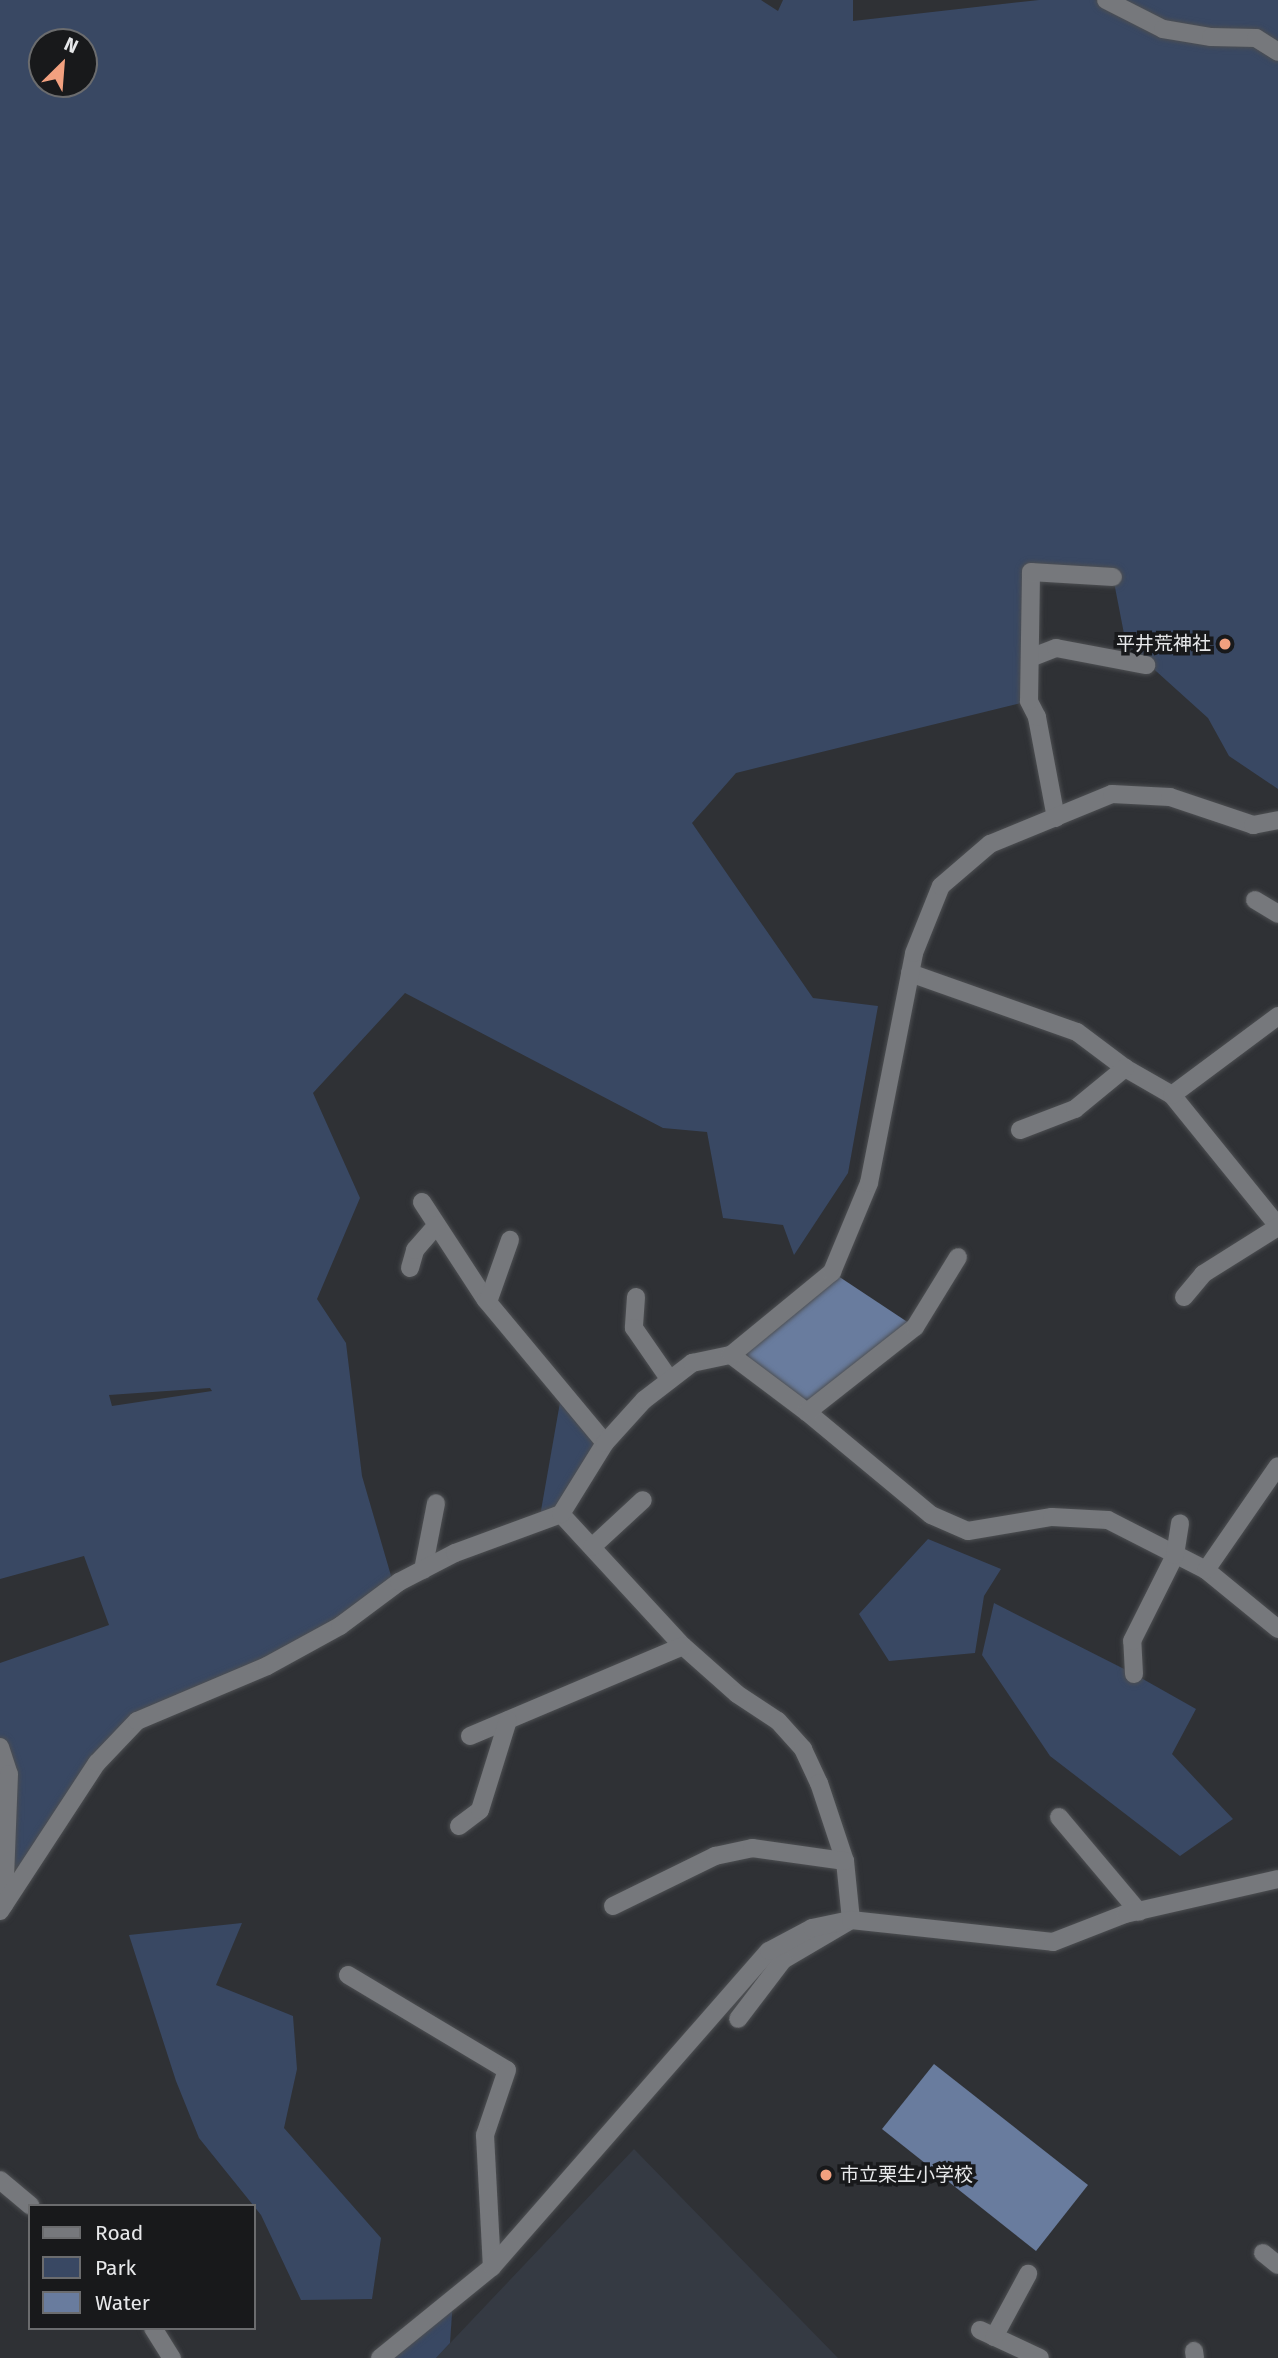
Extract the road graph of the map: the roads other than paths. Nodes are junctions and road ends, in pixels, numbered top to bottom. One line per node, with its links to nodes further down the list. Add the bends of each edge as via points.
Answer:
1 (1106, 0): 2 (street, via 1163,29)
2 (1256, 38): 3 (street); 4 (street)
3 (1278, 43)
4 (1278, 52)
5 (1113, 577): 6 (street, via 1031,572)
6 (1030, 658): 7 (street, via 1056,648); 8 (street, via 1028,701 1037,717)
7 (1146, 665)
8 (1056, 818): 9 (street, via 1112,794 1170,797 1252,825); 12 (street, via 989,844 941,886)
9 (1278, 820)
10 (1255, 900): 11 (street)
11 (1278, 914)
12 (910, 974): 14 (street, via 1077,1032); 26 (street, via 869,1183 832,1272)
13 (1278, 1016): 15 (street)
14 (1125, 1068): 15 (street); 16 (street, via 1075,1109)
15 (1172, 1095): 19 (street)
16 (1020, 1130)
17 (422, 1202): 18 (street)
18 (437, 1225): 22 (street, via 415,1250); 25 (street)
19 (1278, 1226): 24 (street, via 1203,1274)
20 (510, 1240): 25 (street)
21 (958, 1257): 28 (street, via 915,1327)
22 (410, 1268)
23 (636, 1297): 27 (street, via 634,1328)
24 (1184, 1297)
25 (488, 1302): 29 (street)
26 (731, 1354): 27 (street, via 692,1363); 28 (street)
27 (670, 1380): 29 (street, via 644,1400)
28 (807, 1412): 36 (street, via 930,1515 968,1531 1052,1517 1108,1520)
29 (606, 1443): 33 (street)
30 (1278, 1466): 38 (street)
31 (643, 1500): 35 (street)
32 (436, 1503): 37 (street)
33 (561, 1514): 35 (street); 37 (street, via 454,1553)
34 (1180, 1523): 36 (street)
35 (592, 1547): 40 (street)
36 (1175, 1555): 38 (street); 41 (street, via 1132,1641)
37 (423, 1570): 49 (street, via 340,1626 267,1666 137,1721 97,1763)
38 (1206, 1570): 39 (street)
39 (1278, 1629)
40 (683, 1646): 42 (street); 47 (street, via 737,1694 778,1721 803,1749)
41 (1134, 1674)
42 (508, 1720): 43 (street); 46 (street, via 480,1810)
43 (470, 1736)
44 (0, 1747): 49 (street, via 9,1774)
45 (1059, 1817): 51 (street)
46 (459, 1826)
47 (845, 1861): 50 (street, via 751,1848 715,1856); 52 (street)
48 (1278, 1879): 51 (street)
49 (1, 1905)
50 (613, 1906)
51 (1139, 1912): 52 (street, via 1053,1942)
52 (851, 1920): 54 (street, via 783,1960); 59 (street, via 812,1928 769,1951)
53 (348, 1975): 59 (street, via 507,2070 485,2135)
54 (737, 2019)
55 (0, 2180): 56 (street)
56 (29, 2204)
57 (1263, 2253): 58 (street)
58 (1278, 2265)
59 (492, 2267): 63 (street)
60 (1028, 2274): 64 (street, via 987,2333)
61 (154, 2330): 62 (street)
62 (172, 2358)
63 (380, 2358)
64 (1040, 2358)

